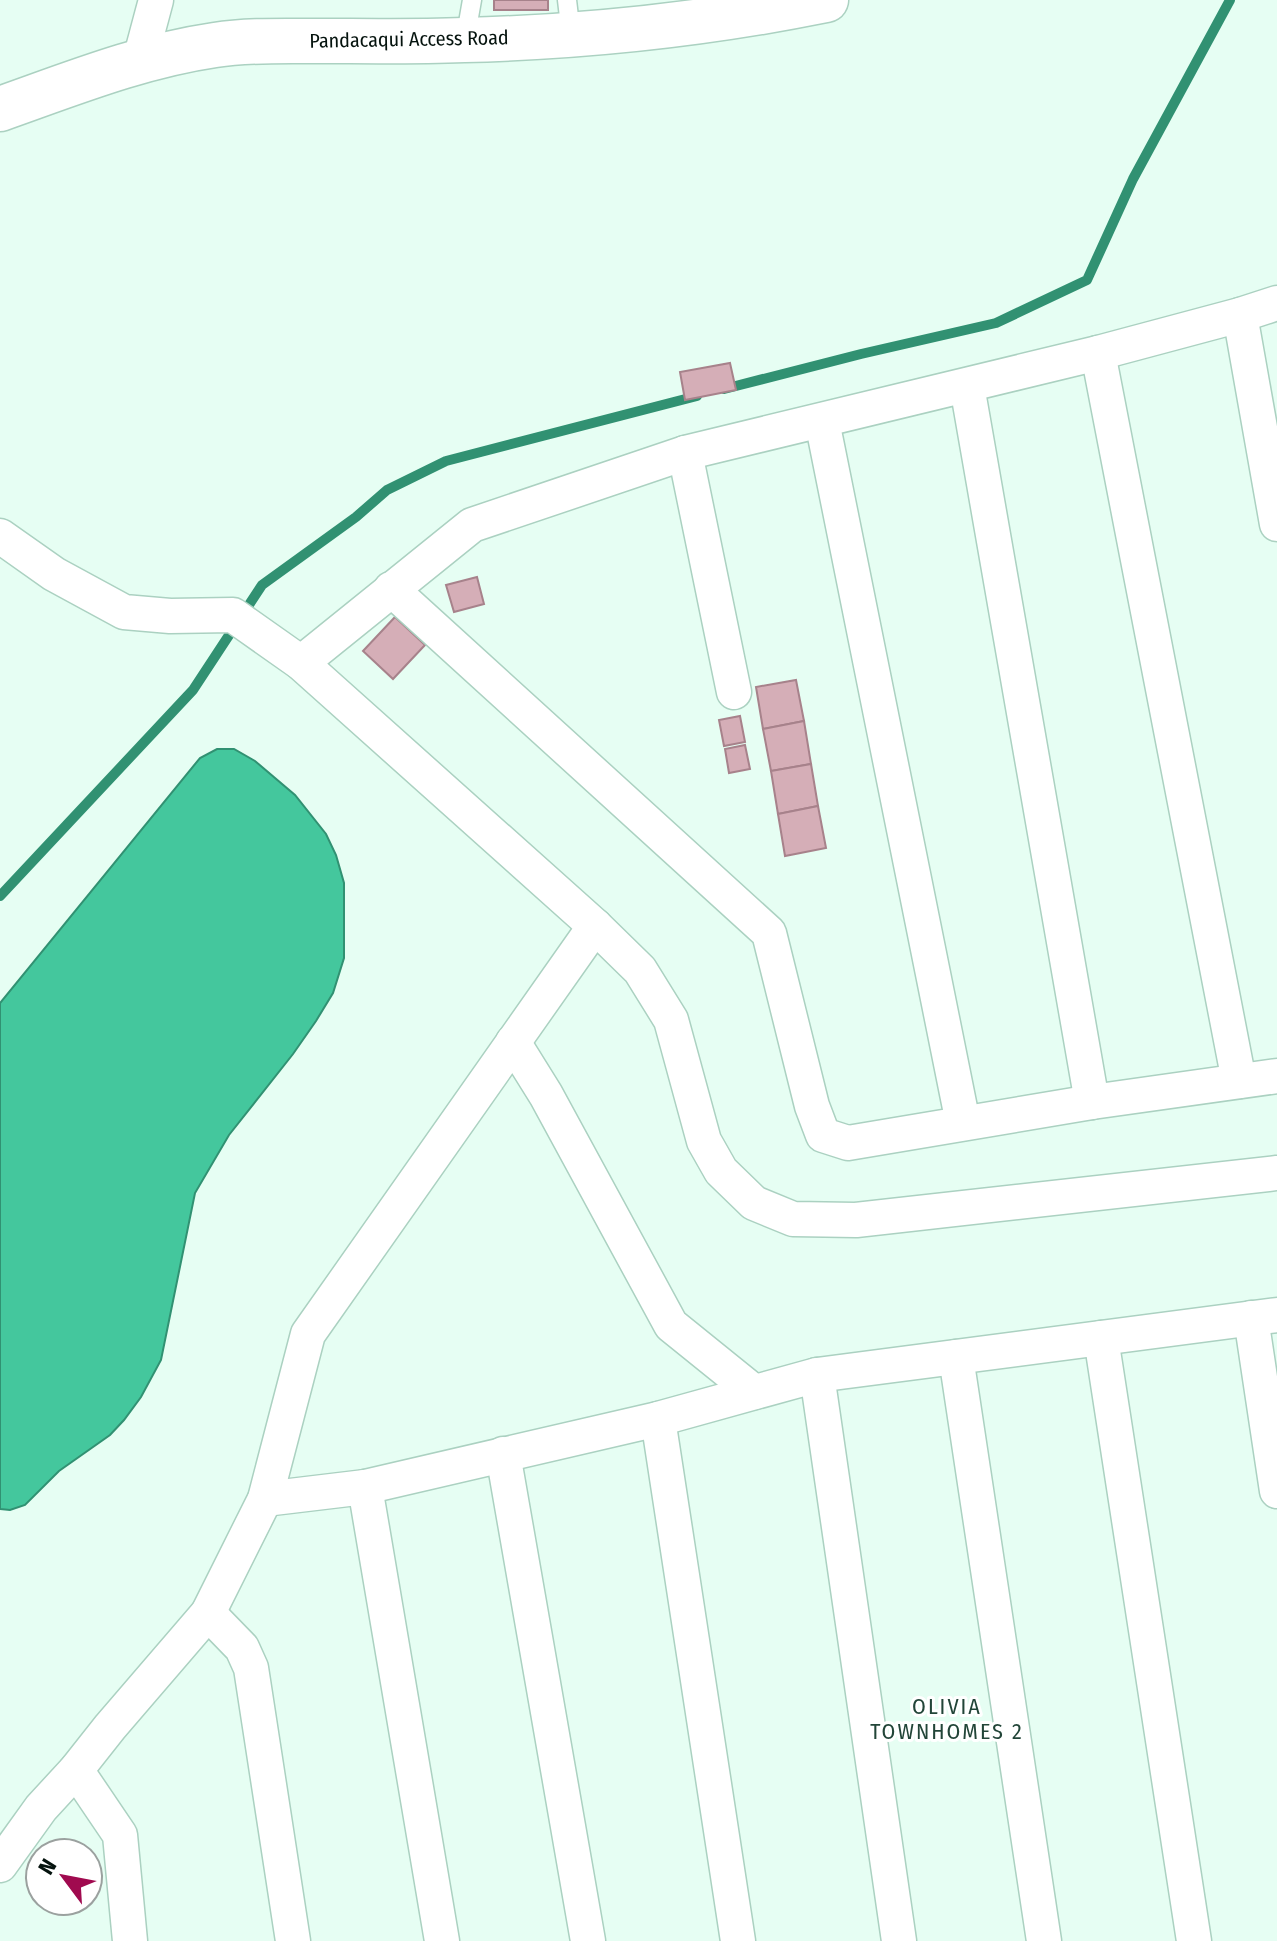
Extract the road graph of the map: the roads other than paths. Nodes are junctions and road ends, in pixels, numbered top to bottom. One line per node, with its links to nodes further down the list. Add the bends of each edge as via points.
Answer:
1 (156, 0): 5 (street)
2 (826, 0): 3 (street, Pandacaqui Access Road, via 752,15)
3 (569, 17): 4 (street, Pandacaqui Access Road)
4 (468, 20): 5 (street, Pandacaqui Access Road, via 219,44)
5 (140, 60): 6 (street, Pandacaqui Access Road)
6 (0, 109)
7 (1277, 303): 8 (street)
8 (1240, 315): 9 (street); 13 (street)
9 (1098, 353): 10 (street); 21 (street)
10 (967, 386): 11 (street); 22 (street)
11 (822, 421): 12 (street); 23 (street)
12 (685, 453): 15 (street, via 472,525); 17 (street)
13 (1277, 524)
14 (0, 536): 16 (street, via 54,574 124,612 233,615)
15 (391, 589): 16 (street); 23 (street, via 769,933 823,1135 848,1143)
16 (293, 658): 18 (street)
17 (734, 692)
18 (595, 926): 19 (street); 24 (street, via 640,970 671,1020 704,1141 721,1171 754,1203 793,1219 856,1220)
19 (513, 1042): 29 (street, via 671,1325); 34 (street, via 308,1334)
20 (1277, 1076): 21 (street)
21 (1239, 1081): 22 (street)
22 (1092, 1102): 23 (street)
23 (963, 1123)
24 (1277, 1173)
25 (1264, 1317): 26 (street); 33 (street)
26 (1101, 1338): 27 (street); 45 (street)
27 (956, 1357): 28 (street); 44 (street)
28 (817, 1375): 29 (street); 43 (street)
29 (754, 1392): 30 (street)
30 (658, 1419): 31 (street); 42 (street)
31 (503, 1454): 32 (street); 41 (street)
32 (365, 1487): 34 (street); 40 (street)
33 (1277, 1491)
34 (265, 1499): 35 (street)
35 (208, 1613): 36 (street); 39 (street, via 242,1648 251,1668)
36 (76, 1770): 37 (street); 38 (street, via 120,1835)
37 (0, 1865)
38 (130, 1941)
39 (293, 1941)
40 (442, 1941)
41 (588, 1941)
42 (738, 1941)
43 (899, 1941)
44 (1044, 1941)
45 (1194, 1941)

